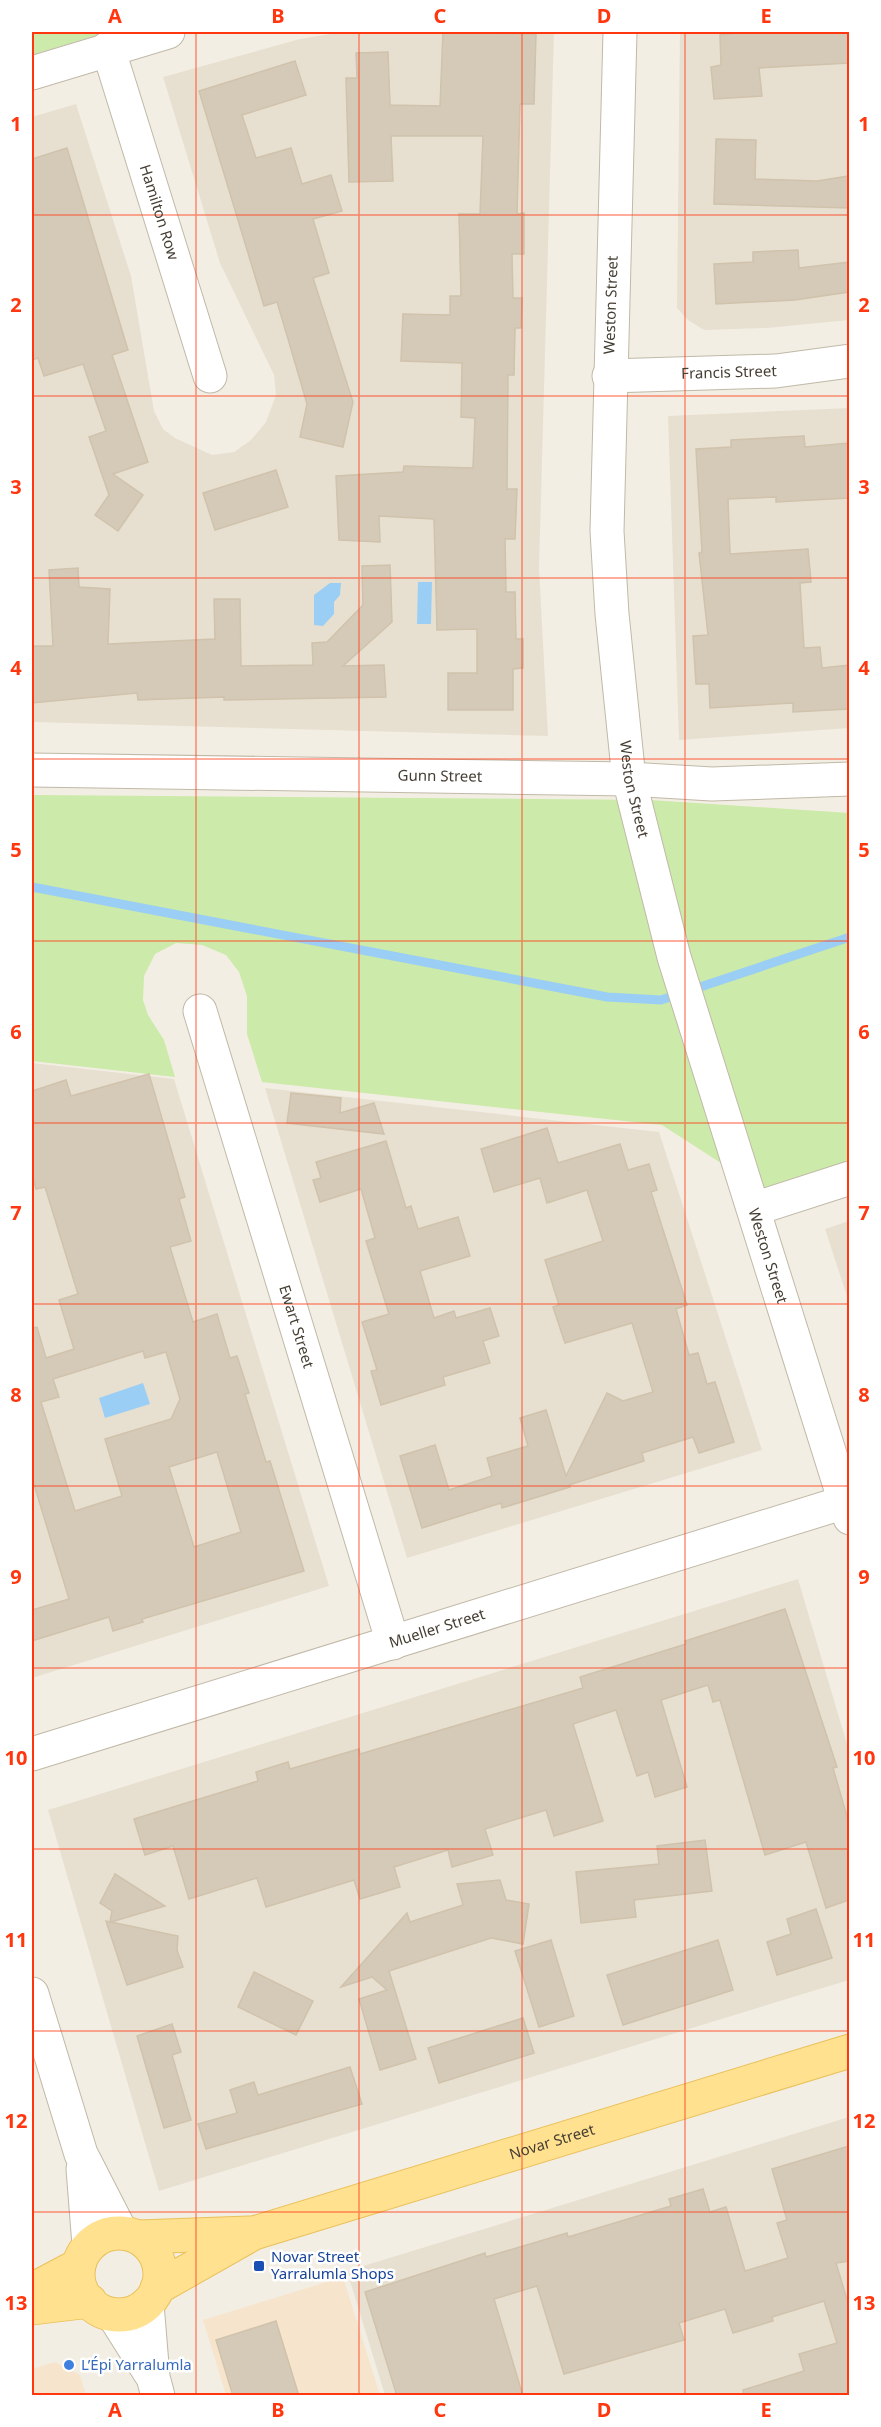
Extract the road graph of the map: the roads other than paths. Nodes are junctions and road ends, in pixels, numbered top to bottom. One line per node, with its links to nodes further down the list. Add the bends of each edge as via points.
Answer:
1 (168, 32): 3 (street)
2 (620, 32): 7 (street, Weston Street)
3 (108, 48): 4 (street); 6 (street, Hamilton Row)
4 (32, 73)
5 (849, 361): 7 (street, Francis Street, via 776,371)
6 (210, 376)
7 (609, 376): 9 (street, Weston Street, via 607,531)
8 (32, 770): 9 (street, Gunn Street)
9 (629, 779): 10 (street, Gunn Street, via 712,784); 13 (street, Weston Street, via 674,957)
10 (849, 779)
11 (200, 1011): 15 (street, Ewart Street)
12 (849, 1178): 13 (street)
13 (754, 1209): 14 (street, Weston Street)
14 (847, 1510): 15 (street, Mueller Street)
15 (393, 1643): 16 (street, Mueller Street)
16 (32, 1754)
17 (32, 1994): 19 (street)
18 (849, 2051): 20 (main road, Novar Street)
19 (81, 2154): 21 (street); 22 (street)
20 (254, 2233): 21 (main road, Novar Street); 24 (main road, Novar Street)
21 (130, 2234): 22 (main road, via 104,2235); 24 (main road, via 150,2246 157,2259 160,2273)
22 (84, 2255): 23 (main road); 26 (main road, via 80,2284)
23 (32, 2290)
24 (152, 2296): 26 (main road, via 132,2314); 27 (street)
25 (32, 2308): 26 (main road)
26 (102, 2309): 27 (street)
27 (155, 2386)

